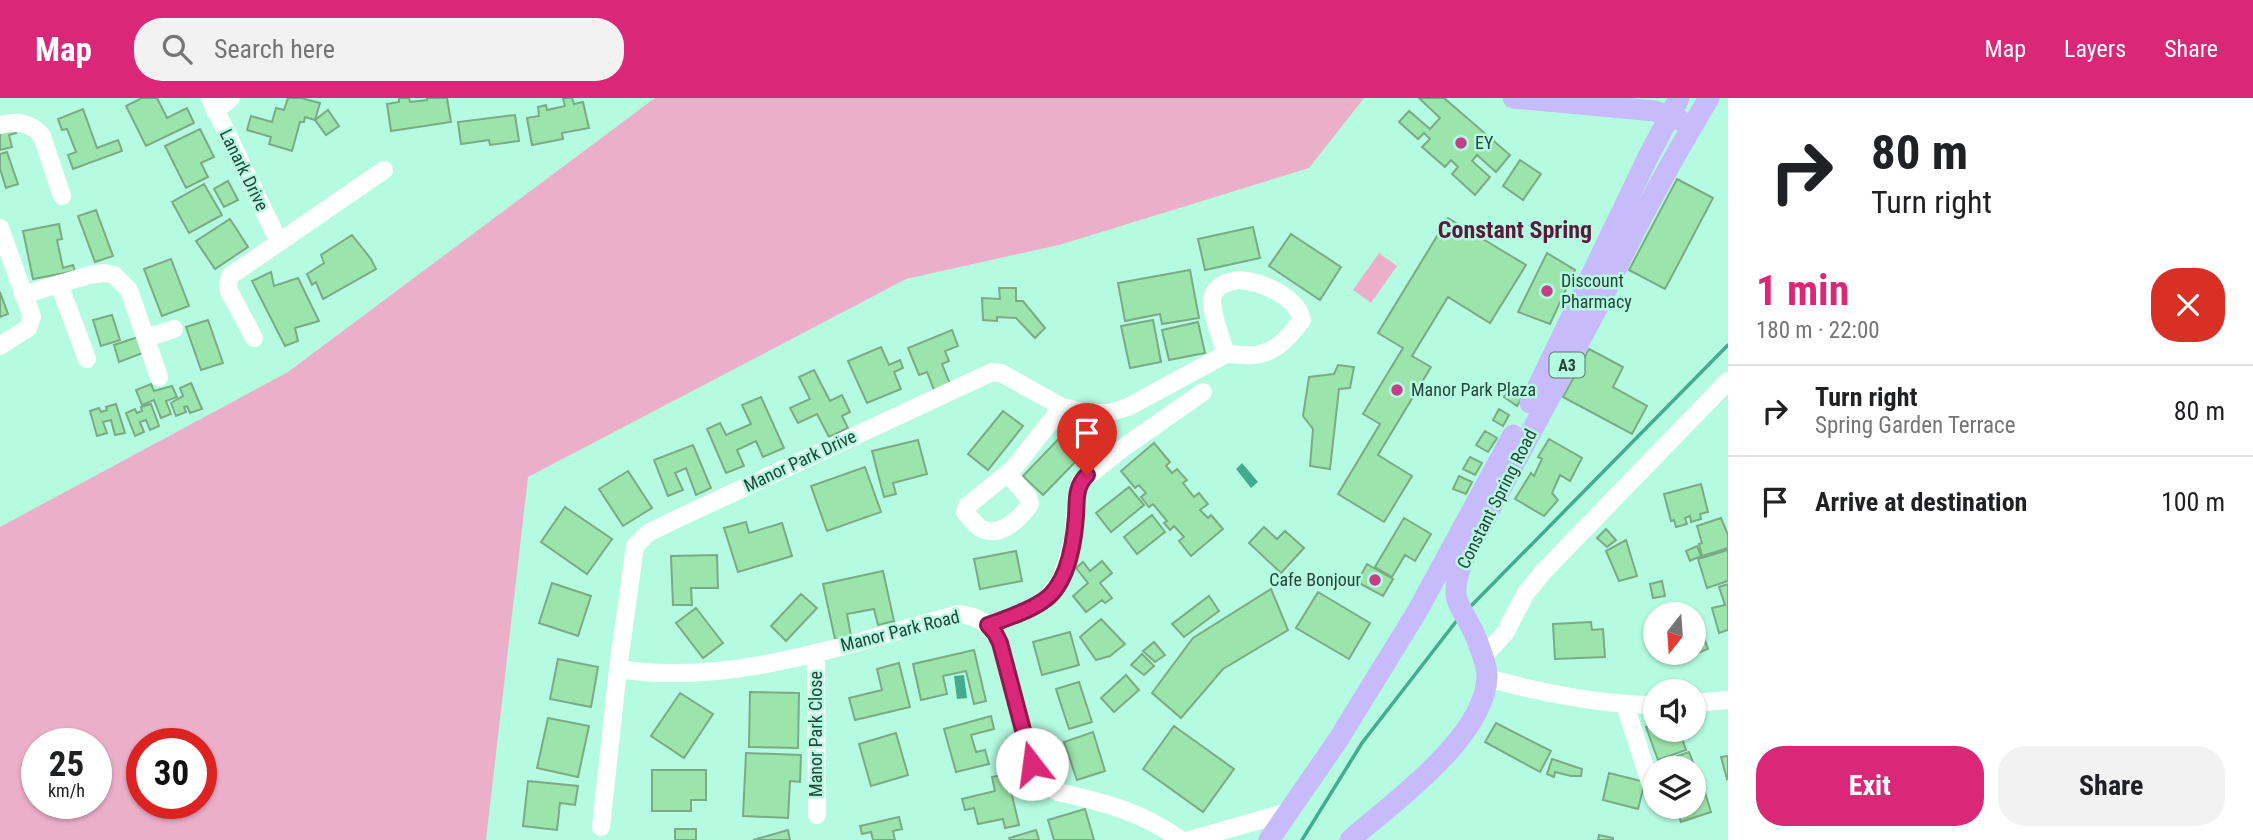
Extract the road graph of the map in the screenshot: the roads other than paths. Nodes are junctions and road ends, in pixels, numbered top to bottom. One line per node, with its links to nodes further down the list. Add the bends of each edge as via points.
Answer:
1 (231, 98): 4 (street)
2 (1513, 98): 5 (main road, via 1655,111)
3 (1709, 98): 7 (main road, Constant Spring Road / A3)
4 (212, 104): 11 (street, Lanark Drive)
5 (1674, 107): 7 (main road); 34 (main road, Constant Spring Road / A3, via 1540,386 1418,610)
6 (0, 125): 9 (street, via 26,123 36,128)
7 (1692, 125): 25 (main road, Constant Spring Road / A3, via 1465,556 1459,572)
8 (384, 170): 11 (street)
9 (62, 196)
10 (0, 229): 13 (street)
11 (279, 242): 16 (street, via 230,276 229,291)
12 (58, 284): 13 (street); 15 (street, via 89,275 114,275 129,290); 19 (street)
13 (23, 295): 17 (street, via 32,317 30,325)
14 (174, 329): 15 (street)
15 (146, 338): 20 (street)
16 (254, 338)
17 (0, 346)
18 (1226, 354): 18 (street, via 1260,355 1279,345 1302,320 1301,312 1269,286 1253,281 1217,288 1211,303); 23 (street, Manor Park Drive, via 1128,407 1108,413)
19 (87, 359)
20 (159, 377)
21 (1728, 381): 28 (street, via 1544,571 1526,593)
22 (1203, 392): 26 (street, via 1080,482 1073,540 1061,580 1045,600)
23 (1062, 407): 24 (street); 29 (street, Manor Park Drive, via 992,372 648,533 635,546)
24 (1008, 474)
25 (1463, 611): 28 (main road, Constant Spring Road / A3); 34 (main road, via 1445,600 1434,603)
26 (988, 625): 27 (street, Manor Park Road, via 959,614); 40 (street, Manor Park Road, via 1000,643 1032,764 1046,786 1135,812)
27 (816, 653): 29 (street, Manor Park Road, via 682,674); 37 (street, Manor Park Close)
28 (1485, 667): 32 (street, via 1531,690); 44 (main road, via 1480,704 1461,740)
29 (618, 669): 38 (street, Manor Park Drive)
30 (1728, 700): 31 (street)
31 (1706, 703)
32 (1625, 705): 33 (street); 35 (street)
33 (1643, 705)
34 (1338, 740): 36 (main road, Constant Spring Road / A3)
35 (1643, 758)
36 (1288, 812): 39 (street); 43 (main road, Constant Spring Road / A3)
37 (817, 815)
38 (601, 827)
39 (1214, 833): 41 (street); 42 (street)
40 (1181, 840)
41 (1190, 840)
42 (1237, 840)
43 (1269, 840)
44 (1350, 840)

